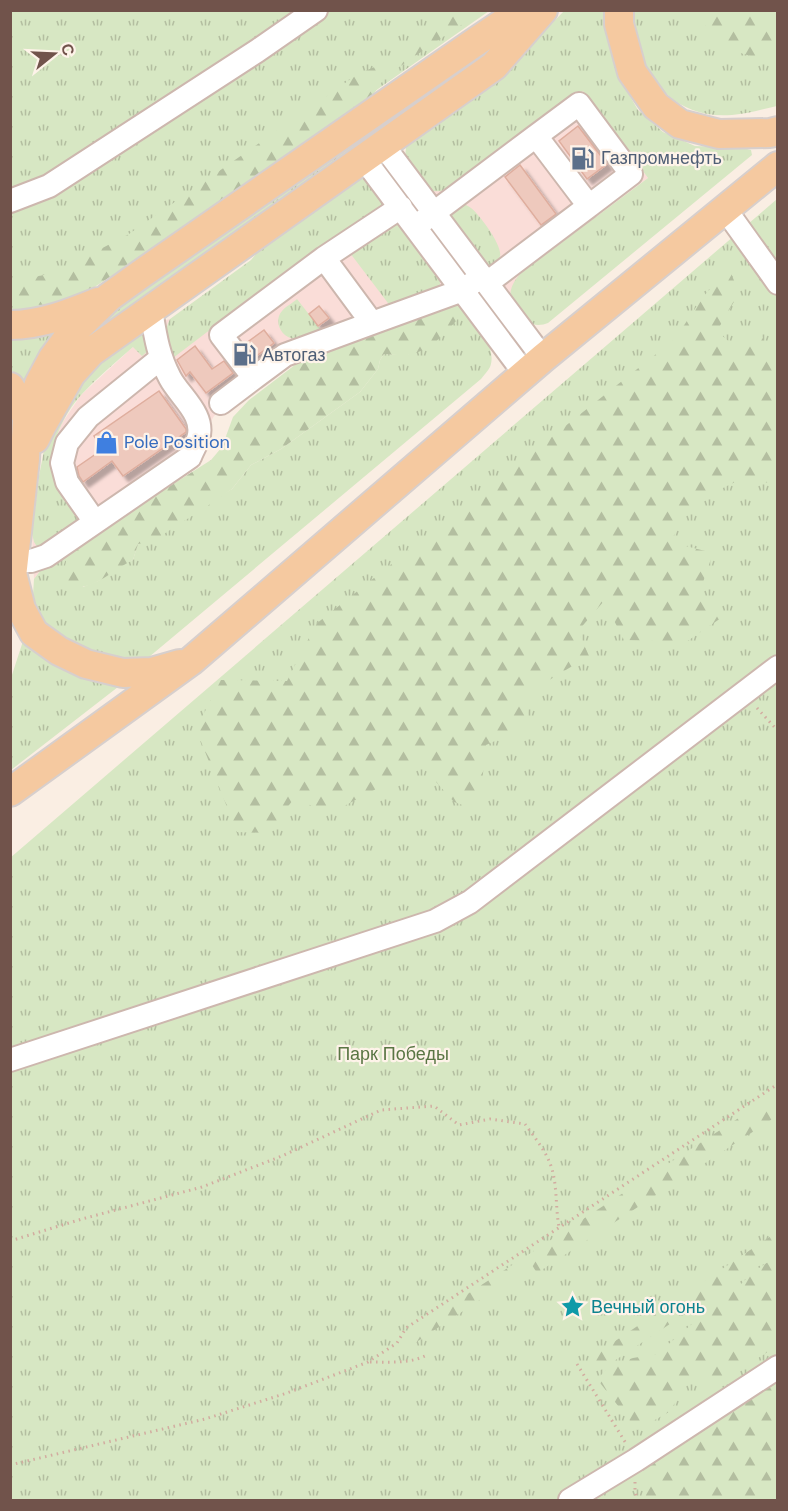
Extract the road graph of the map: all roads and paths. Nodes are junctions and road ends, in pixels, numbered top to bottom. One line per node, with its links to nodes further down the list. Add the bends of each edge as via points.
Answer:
1 (316, 10): 9 (street, via 49,186)
2 (524, 10): 19 (main road)
3 (543, 10): 7 (main road, via 494,66)
4 (619, 10): 5 (main road, via 632,72 656,106 680,124 719,134)
5 (777, 131)
6 (536, 136): 10 (street); 10 (street, via 579,104 631,174); 13 (street)
7 (374, 152): 11 (street); 13 (street); 20 (main road)
8 (777, 166): 12 (main road)
9 (10, 201)
10 (589, 206): 16 (street)
11 (401, 207): 14 (street); 15 (street)
12 (726, 209): 17 (street); 24 (main road)
13 (434, 213): 14 (street); 16 (street)
14 (415, 227): 18 (street)
15 (324, 258): 21 (street); 25 (street, via 221,335)
16 (484, 279): 18 (street); 24 (street)
17 (777, 283)
18 (462, 290): 21 (street); 24 (street)
19 (109, 297): 22 (main road, via 56,317); 28 (main road, via 70,335 53,358)
20 (151, 310): 23 (street); 29 (main road, via 91,352 71,374)
21 (372, 323): 25 (street, via 285,355)
22 (10, 325)
23 (161, 358): 30 (street, via 88,417 67,443 62,463 67,482); 30 (street, via 198,417 199,437 190,457)
24 (534, 366): 32 (main road)
25 (254, 378): 27 (street)
26 (10, 387): 28 (main road)
27 (221, 403)
28 (27, 417): 29 (main road)
29 (25, 459): 31 (main road)
30 (95, 522): 31 (street, via 46,556 31,561)
31 (12, 578): 32 (main road, via 21,609 34,633 86,664 123,673 152,672)
32 (191, 661): 36 (main road)
33 (777, 667): 34 (street)
34 (744, 692): 35 (path); 37 (street, via 470,902 435,921)
35 (777, 731)
36 (10, 792)
37 (10, 1060)
38 (777, 1084): 39 (path)
39 (559, 1227): 40 (path, via 549,1161 525,1124 490,1119 459,1125 434,1106 381,1110 282,1156 202,1187); 42 (path, via 406,1328 397,1343)
40 (10, 1241)
41 (427, 1355): 42 (path, via 404,1362)
42 (368, 1362): 46 (path, via 205,1419)
43 (577, 1364): 45 (path)
44 (777, 1367): 45 (street)
45 (636, 1460): 47 (street); 48 (path)
46 (10, 1465)
47 (570, 1500)
48 (637, 1500)

